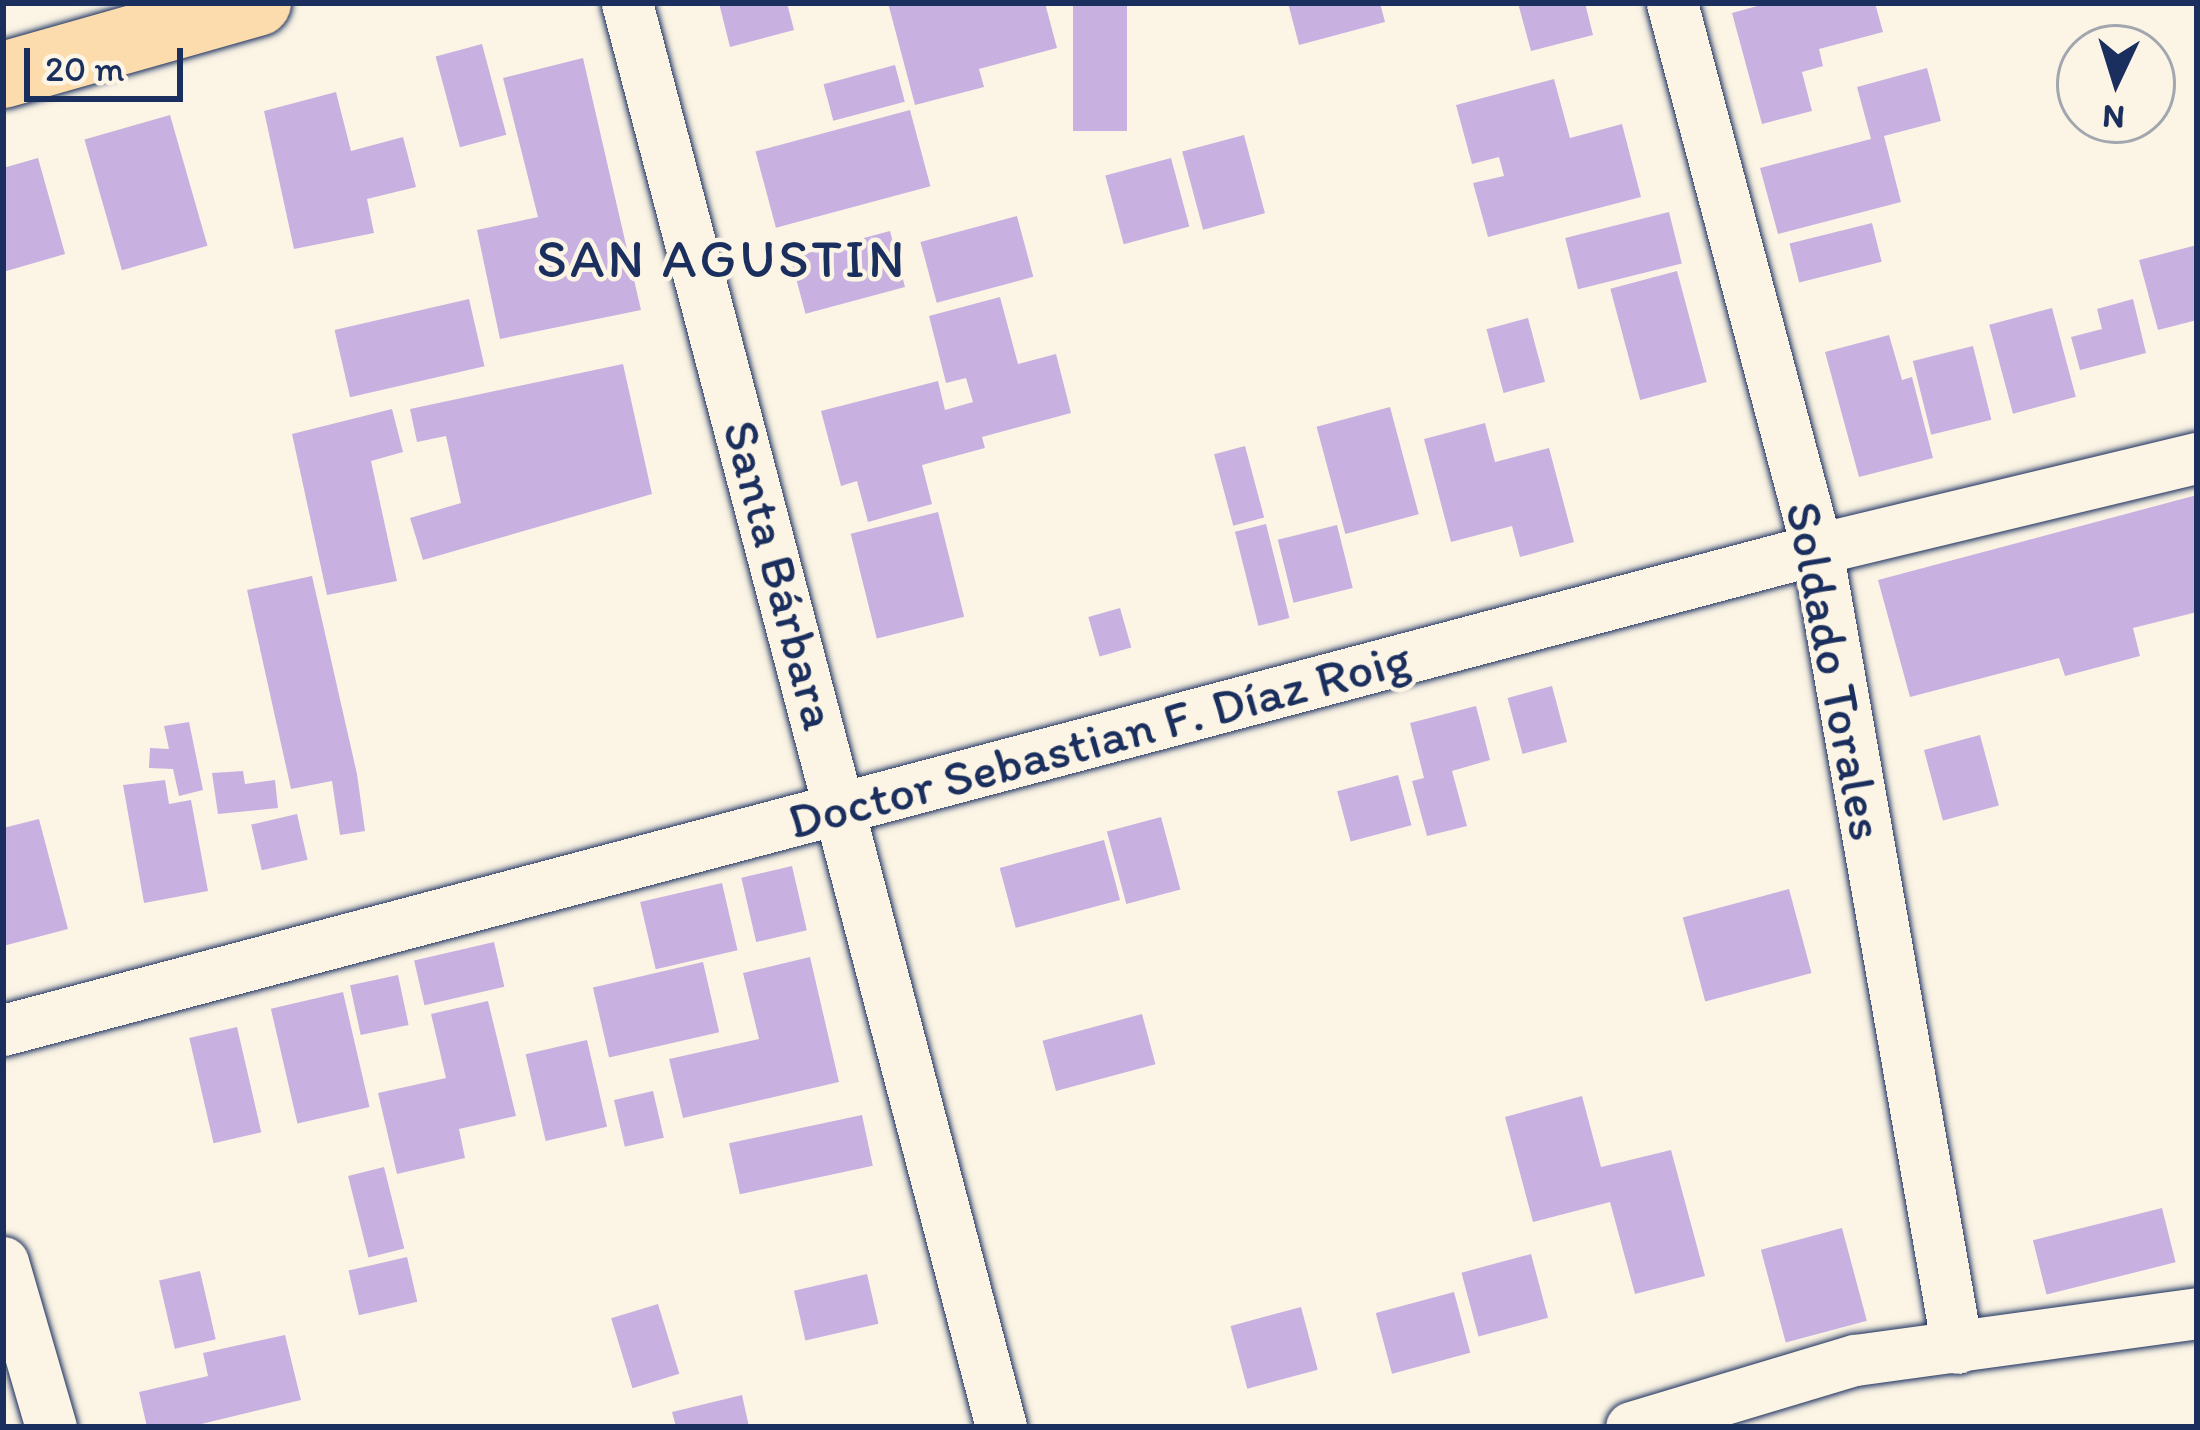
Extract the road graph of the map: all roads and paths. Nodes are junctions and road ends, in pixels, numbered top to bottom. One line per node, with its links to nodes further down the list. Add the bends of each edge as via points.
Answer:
1 (258, 3): 4 (main road)
2 (627, 3): 7 (street, Santa Bárbara)
3 (1672, 3): 6 (street, Soldado Torales)
4 (3, 75)
5 (2197, 458): 6 (street, Doctor Sebastian F. Díaz Roig)
6 (1816, 549): 7 (street, Doctor Sebastian F. Díaz Roig); 11 (street, Soldado Torales)
7 (843, 809): 8 (street, Doctor Sebastian F. Díaz Roig); 13 (street, Santa Bárbara)
8 (3, 1030)
9 (3, 1262): 12 (street)
10 (2197, 1312): 11 (street)
11 (1957, 1348): 14 (street, via 1856,1360)
12 (51, 1427)
13 (1001, 1427)
14 (1631, 1427)

